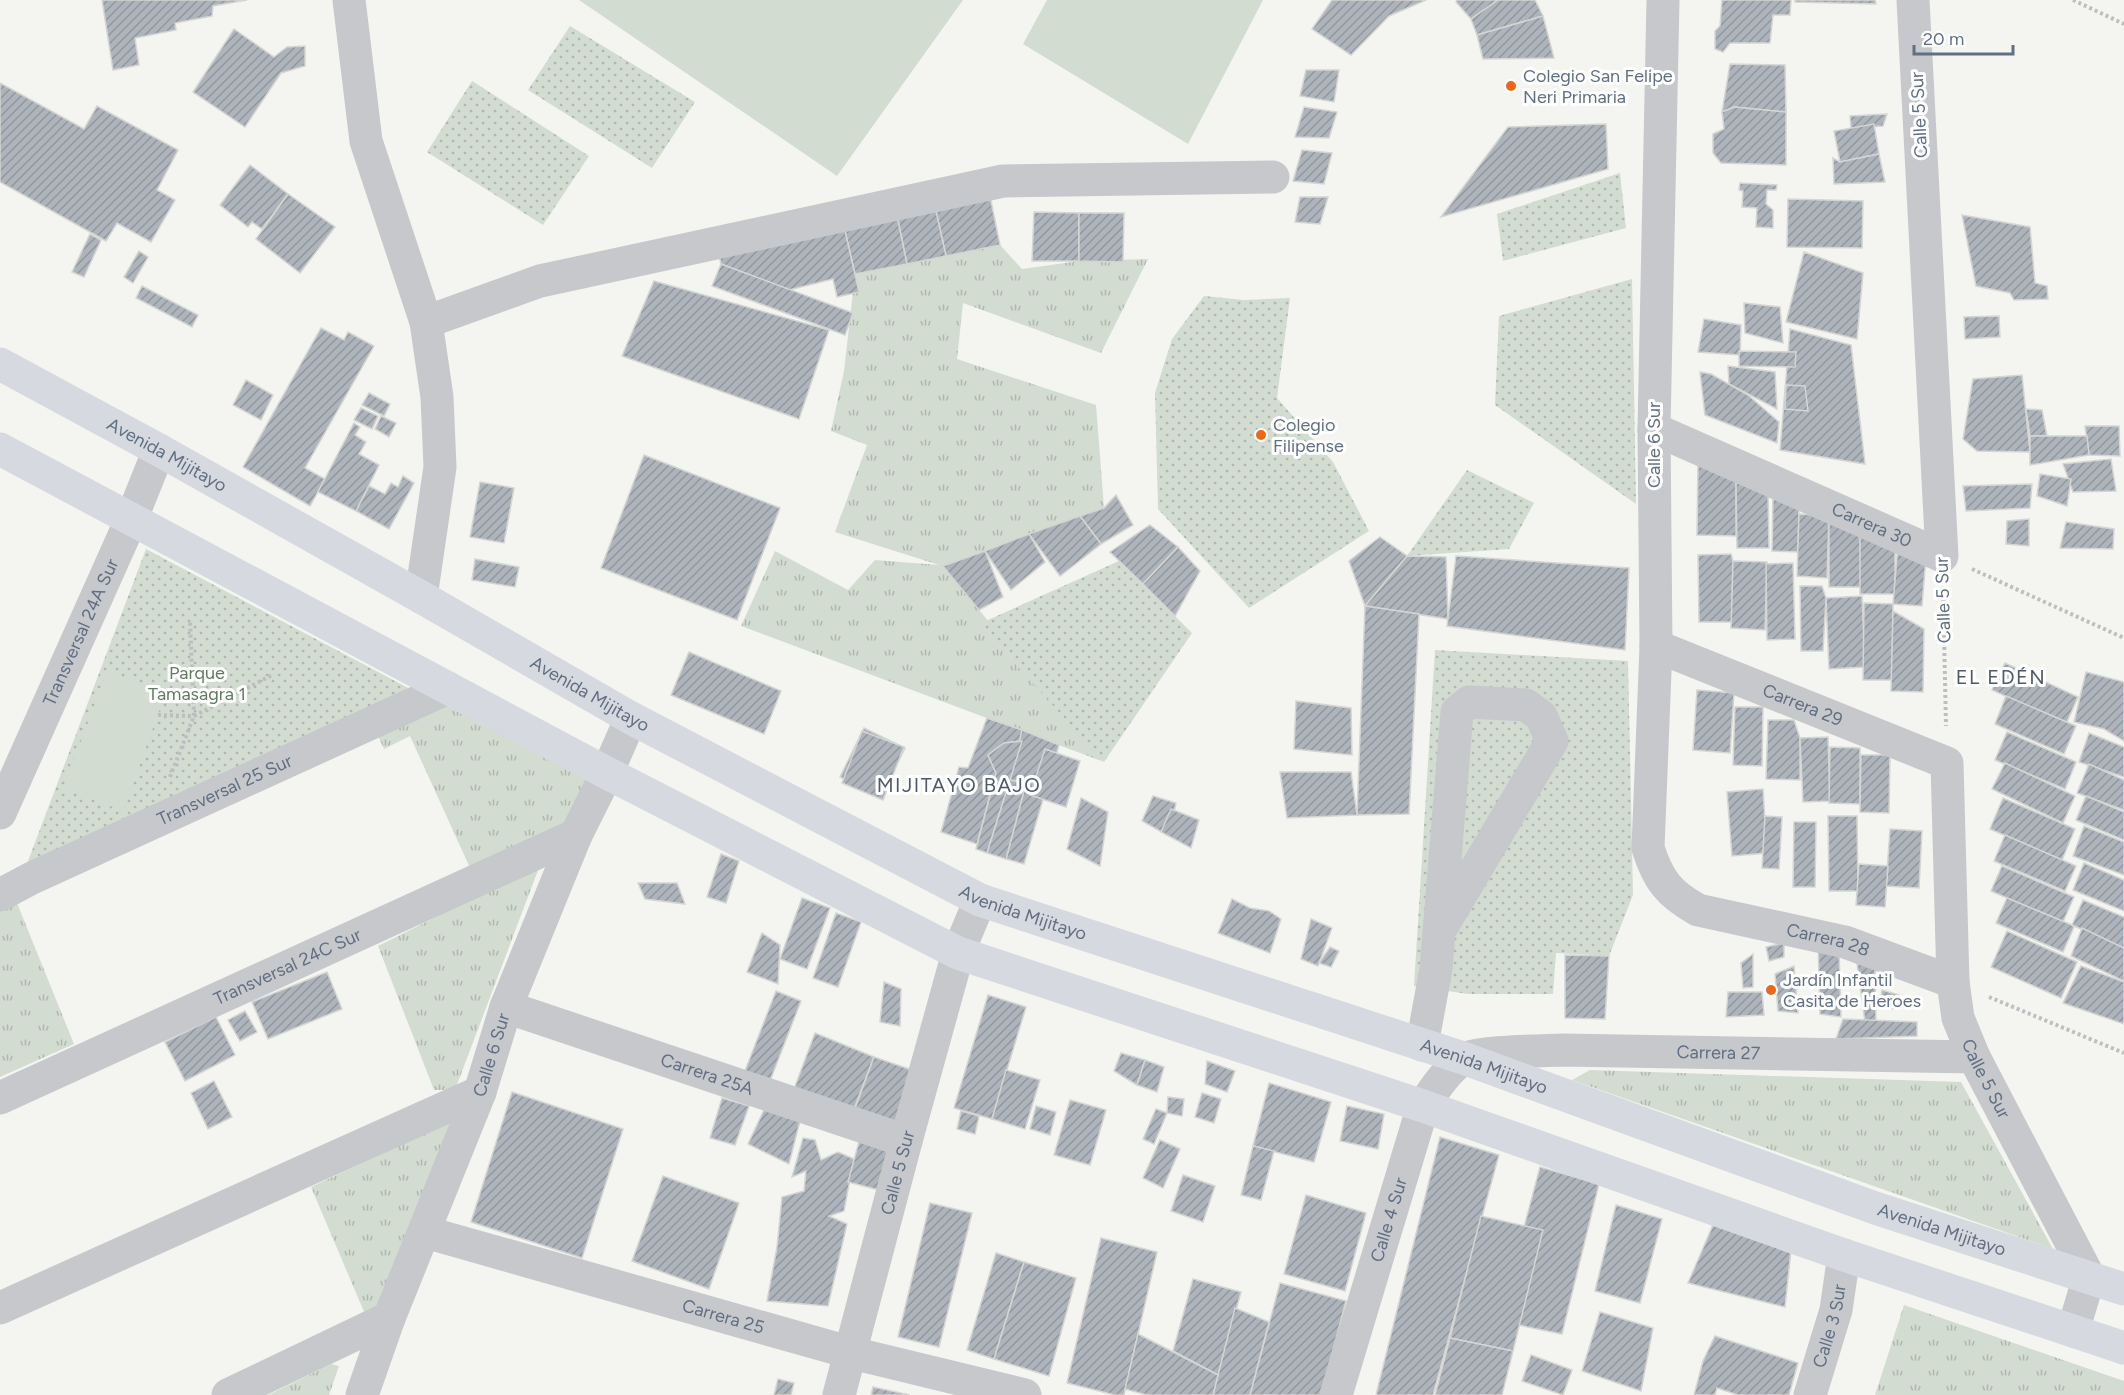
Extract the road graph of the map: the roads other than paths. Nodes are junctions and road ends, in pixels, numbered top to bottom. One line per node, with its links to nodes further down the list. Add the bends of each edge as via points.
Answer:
1 (349, 0): 5 (street, via 366,141)
2 (1663, 0): 7 (street, Calle 6 Sur)
3 (1913, 0): 11 (street, Calle 5 Sur)
4 (1273, 177): 5 (street, via 1003,181 540,281)
5 (426, 322): 12 (street, via 437,397 440,467)
6 (0, 363): 9 (main road, Avenida Mijitayo)
7 (1654, 429): 11 (street, Carrera 30); 13 (street, Calle 6 Sur)
8 (0, 449): 10 (main road)
9 (159, 450): 10 (street, Transversal 24A Sur); 12 (main road, Avenida Mijitayo)
10 (131, 520): 14 (main road); 18 (street, Transversal 24A Sur)
11 (1942, 556)
12 (421, 597): 15 (main road, Avenida Mijitayo)
13 (1656, 646): 16 (street, Carrera 29); 20 (street, Calle 6 Sur, via 1648,848)
14 (448, 688): 17 (main road); 21 (street, Transversal 25 Sur)
15 (631, 718): 17 (street, Calle 6 Sur); 22 (main road, Avenida Mijitayo)
16 (1947, 763): 25 (street, Calle 5 Sur)
17 (607, 773): 19 (street, Calle 6 Sur); 24 (main road)
18 (0, 813)
19 (576, 835): 26 (street, Calle 6 Sur); 31 (street, Transversal 24C Sur)
20 (1665, 885): 25 (street, Carrera 28, via 1698,910 1845,942)
21 (0, 895)
22 (980, 900): 24 (street, Calle 5 Sur); 27 (main road, Avenida Mijitayo)
23 (1440, 930): 23 (street, via 1457,712 1469,702 1526,705 1541,716 1552,741); 27 (street)
24 (958, 953): 32 (main road); 33 (street, Calle 5 Sur)
25 (1953, 982): 28 (street, Calle 5 Sur, via 1958,1018)
26 (506, 1007): 30 (street, Calle 6 Sur); 33 (street, Carrera 25A)
27 (1422, 1045): 29 (main road, Avenida Mijitayo)
28 (1974, 1057): 29 (street, Carrera 27, via 1563,1050); 36 (street, Calle 5 Sur)
29 (1463, 1058): 32 (street, Calle 4 Sur); 36 (main road, Avenida Mijitayo, via 1875,1208)
30 (480, 1092): 34 (street, Calle 6 Sur); 38 (street)
31 (0, 1098)
32 (1423, 1106): 35 (main road); 47 (street, Calle 4 Sur)
33 (906, 1141): 42 (street, Calle 5 Sur)
34 (424, 1232): 39 (street, Calle 6 Sur); 42 (street, Carrera 25)
35 (1844, 1255): 40 (main road); 48 (street, Calle 3 Sur, via 1836,1310)
36 (2089, 1277): 37 (main road, Avenida Mijitayo); 40 (street)
37 (2124, 1289)
38 (0, 1308)
39 (389, 1318): 43 (street); 44 (street, Calle 6 Sur)
40 (2073, 1331): 41 (main road)
41 (2124, 1348)
42 (852, 1353): 45 (street, Calle 5 Sur); 46 (street, Carrera 25)
43 (228, 1395)
44 (362, 1395)
45 (840, 1395)
46 (1025, 1395)
47 (1336, 1395)
48 (1809, 1395)

